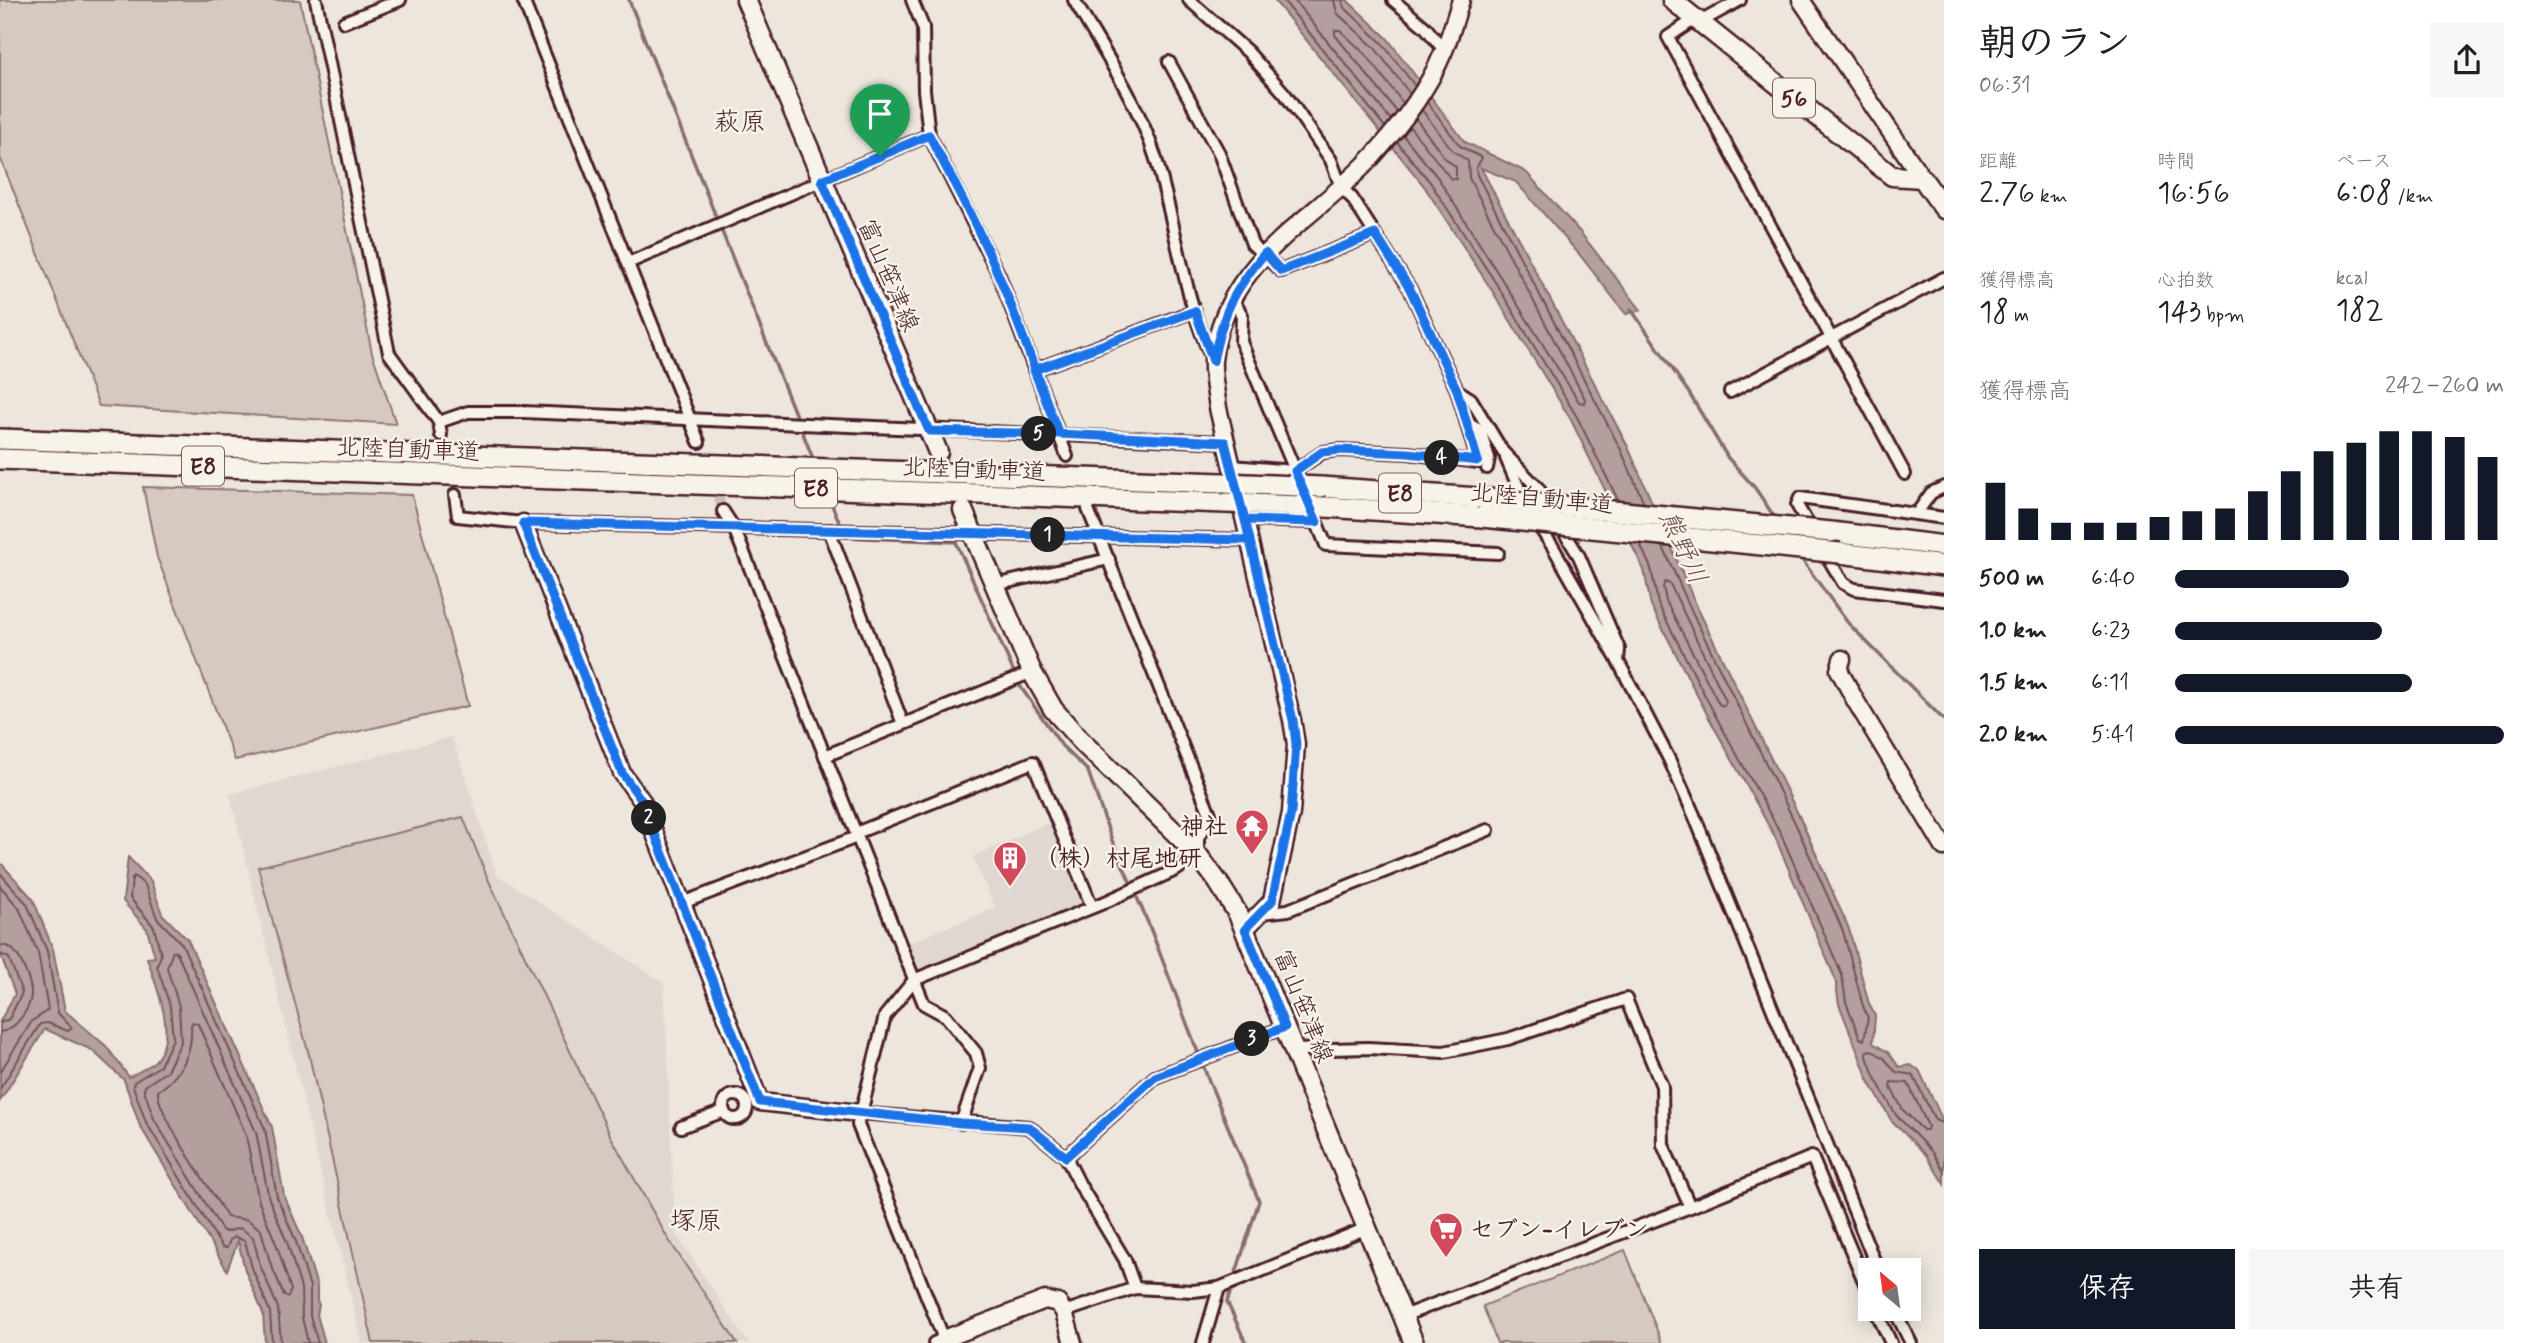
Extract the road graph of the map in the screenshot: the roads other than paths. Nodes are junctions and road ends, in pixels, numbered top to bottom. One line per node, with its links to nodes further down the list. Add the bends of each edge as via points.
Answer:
1 (316, 0): 34 (street, via 389,353)
2 (400, 0): 14 (street)
3 (523, 0): 24 (street)
4 (746, 0): 19 (main road, 富山笹津線)
5 (912, 0): 17 (street, via 923,27)
6 (1074, 0): 27 (street, via 1139,114 1170,206)
7 (1189, 0): 20 (street, via 1248,52 1285,94)
8 (1393, 0): 15 (street, via 1426,28)
9 (1461, 0): 15 (street)
10 (1672, 0): 13 (main road, 56)
11 (1740, 0): 13 (street)
12 (1801, 0): 18 (street)
13 (1698, 21): 18 (main road, 56, via 1892,176); 28 (street, via 1668,37)
14 (344, 22)
15 (1443, 53): 20 (street, via 1396,128)
16 (1169, 62): 23 (street, via 1219,153 1252,244)
17 (929, 135): 19 (street); 30 (street, via 999,275)
18 (1922, 178): 21 (main road)
19 (822, 180): 24 (street); 36 (main road, 富山笹津線)
20 (1344, 184): 22 (street); 23 (street)
21 (1944, 209)
22 (1375, 234): 23 (street, via 1281,271); 31 (street, via 1410,289)
23 (1265, 253): 26 (street)
24 (628, 263): 33 (street)
25 (1944, 278): 28 (street)
26 (1232, 299): 29 (street); 47 (street, via 1242,315 1241,342)
27 (1195, 311): 29 (street); 30 (street)
28 (1832, 338): 32 (street); 48 (street)
29 (1213, 361): 41 (street)
30 (1034, 370): 37 (street)
31 (1457, 390): 35 (street); 43 (street, via 1471,398)
32 (1730, 392)
33 (691, 421): 34 (street, via 468,412); 36 (street); 40 (street)
34 (439, 422): 38 (street)
35 (1468, 424): 46 (street, via 1480,430 1489,458); 47 (street, via 1478,461 1340,450 1322,452)
36 (929, 431): 37 (street); 42 (main road, 富山笹津線)
37 (1059, 434): 41 (street); 44 (street)
38 (441, 435)
39 (0, 439): 49 (highway, 北陸自動車道 / E8)
40 (699, 442)
41 (1225, 442): 49 (street)
42 (938, 452)
43 (1503, 452): 73 (street, via 1527,508); 73 (street, via 1538,488 1579,556 1619,649)
44 (1068, 456)
45 (0, 458): 57 (highway, 北陸自動車道 / E8, bridge, via 1226,503)
46 (1487, 468)
47 (1295, 471): 49 (street); 57 (street)
48 (1905, 474)
49 (1227, 475): 52 (highway, 北陸自動車道 / E8, bridge); 59 (street)
50 (1944, 486): 56 (street, via 1931,493)
51 (455, 495): 60 (street, via 458,516)
52 (1480, 508): 57 (highway, 北陸自動車道 / E8); 66 (highway, 北陸自動車道 / E8, bridge, via 1831,532); 69 (highway, 北陸自動車道 / E8, bridge)
53 (1088, 509): 64 (street)
54 (963, 510): 63 (main road, 富山笹津線)
55 (723, 511): 61 (street)
56 (1917, 513): 58 (street); 71 (street, via 1800,498 1797,505 1846,586)
57 (1321, 515): 59 (street); 67 (street, via 1326,545)
58 (1944, 517)
59 (1245, 520): 65 (street)
60 (523, 523): 61 (street); 81 (street, via 622,773 642,801)
61 (734, 528): 62 (street); 76 (street)
62 (829, 530): 63 (street); 75 (street)
63 (972, 533): 64 (street); 70 (main road, 富山笹津線)
64 (1100, 537): 65 (street); 68 (street)
65 (1250, 540): 83 (street, via 1296,744 1291,813 1272,901)
66 (1944, 546)
67 (1498, 553)
68 (1109, 558): 70 (street); 80 (street, via 1212,819 1198,837)
69 (1944, 566)
70 (995, 585): 74 (main road, 富山笹津線)
71 (1944, 600)
72 (1842, 659): 79 (street, via 1839,670 1850,691)
73 (1618, 661): 95 (street, via 1695,815)
74 (1032, 672): 75 (street); 80 (main road, 富山笹津線, via 1053,709 1081,741)
75 (904, 724): 76 (street)
76 (825, 756): 78 (street)
77 (1488, 830): 83 (street, via 1287,910)
78 (856, 835): 81 (street); 82 (street, via 1033,762); 85 (street)
79 (1944, 847)
80 (1198, 855): 82 (street, via 1176,870); 84 (main road, 富山笹津線)
81 (682, 903): 88 (street)
82 (1092, 907): 85 (street)
83 (1261, 913): 84 (street)
84 (1245, 929): 86 (main road, 富山笹津線)
85 (914, 980): 89 (street, via 885,1016); 90 (street, via 924,1004 946,1016 976,1053 980,1068)
86 (1285, 1027): 87 (main road, 富山笹津線); 92 (street, via 1155,1077)
87 (1294, 1050): 93 (street, via 1444,1052 1507,1039 1626,999 1662,1086 1663,1145); 94 (main road, 富山笹津線)
88 (752, 1100): 89 (street); 91 (street, via 732,1096 724,1103 724,1111)
89 (859, 1113): 90 (street); 103 (street, via 858,1125)
90 (961, 1123): 92 (street, via 1029,1127)
91 (681, 1126)
92 (1066, 1157): 97 (street, via 1125,1259)
93 (1690, 1207): 96 (street, via 1812,1157); 100 (street)
94 (1367, 1228): 98 (street); 100 (main road, 富山笹津線)
95 (1873, 1258)
96 (1858, 1267)
97 (1135, 1288): 98 (street); 99 (street)
98 (1219, 1288): 105 (street)
99 (1064, 1312): 103 (street, via 1058,1303 1045,1300); 104 (street)
100 (1403, 1316): 106 (main road, 富山笹津線)
101 (1881, 1321): 107 (street)
102 (1900, 1321): 108 (street)
103 (939, 1341)
104 (1073, 1343)
105 (1203, 1343)
106 (1414, 1343)
107 (1891, 1343)
108 (1911, 1343)

